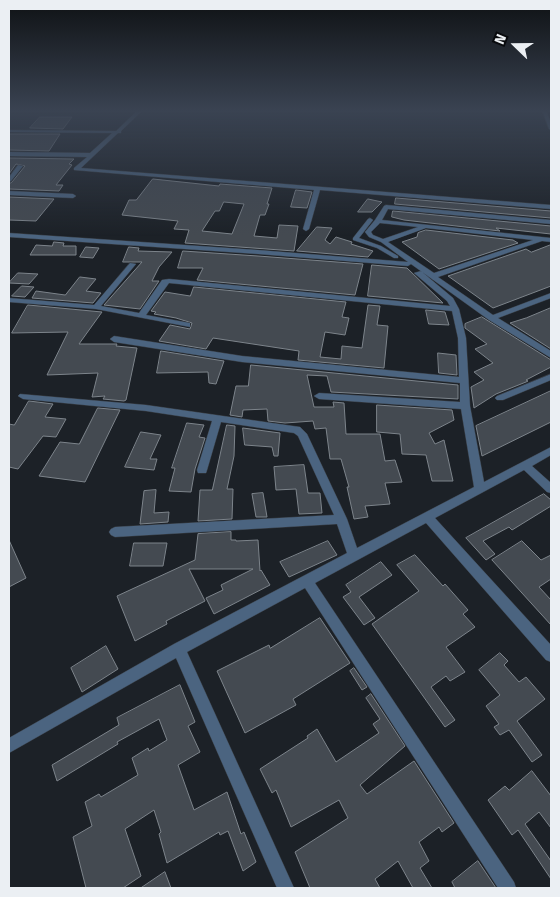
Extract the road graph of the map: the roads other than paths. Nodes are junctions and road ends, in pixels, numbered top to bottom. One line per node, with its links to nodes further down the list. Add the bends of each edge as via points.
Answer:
1 (97, 152): 3 (street)
2 (9, 154): 3 (street)
3 (93, 155): 6 (street, via 76,169)
4 (20, 166): 5 (street)
5 (9, 180)
6 (318, 190): 8 (street); 14 (street)
7 (9, 193): 9 (street)
8 (391, 195): 10 (street); 20 (street, via 355,239 379,247)
9 (73, 196)
10 (551, 207)
11 (378, 221): 12 (street, via 386,207); 13 (street); 18 (street, via 368,234)
12 (551, 222)
13 (428, 227): 16 (street); 18 (street)
14 (306, 228)
15 (9, 235): 20 (street, via 307,254)
16 (541, 239): 17 (street); 21 (street)
17 (551, 240)
18 (384, 241): 21 (street)
19 (132, 264): 24 (street)
20 (408, 264): 25 (street, via 450,300)
21 (433, 276): 27 (street)
22 (551, 295): 27 (street)
23 (9, 300): 24 (street)
24 (96, 307): 26 (street)
25 (455, 309): 26 (street, via 169,280); 32 (street, via 462,338)
26 (141, 316): 28 (street)
27 (492, 318): 30 (street)
28 (187, 325)
29 (114, 339): 32 (street, via 242,359)
30 (551, 355)
31 (551, 377): 35 (street)
32 (463, 380): 36 (street)
33 (23, 396): 37 (street)
34 (320, 396): 36 (street)
35 (500, 398)
36 (465, 406): 41 (street)
37 (218, 418): 40 (street); 44 (street, via 297,430 302,434)
38 (551, 451): 39 (street)
39 (525, 466): 41 (street); 42 (street)
40 (202, 470)
41 (480, 489): 43 (street)
42 (551, 490)
43 (427, 517): 46 (street); 49 (street)
44 (341, 519): 45 (street); 46 (street)
45 (114, 532)
46 (354, 556): 47 (street)
47 (307, 581): 48 (street); 52 (street)
48 (178, 649): 50 (street); 51 (street)
49 (551, 655)
50 (9, 746)
51 (286, 888)
52 (508, 888)

